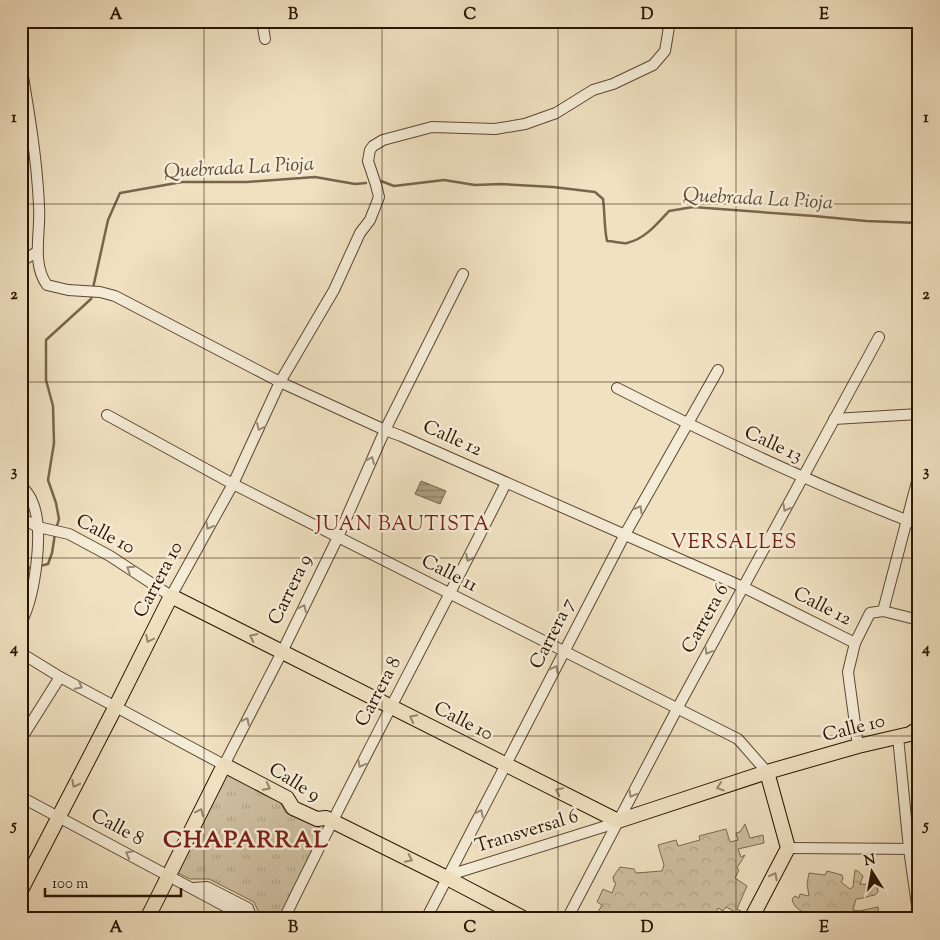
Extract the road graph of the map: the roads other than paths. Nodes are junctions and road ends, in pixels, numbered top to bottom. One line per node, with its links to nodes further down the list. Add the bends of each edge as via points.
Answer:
1 (262, 21): 3 (street)
2 (670, 21): 10 (street, Carrera 10, via 665,51 653,65 593,90 556,113 525,124 495,129 432,127 383,140 374,146 368,160 379,197 370,220 360,233 334,290)
3 (264, 38)
4 (21, 65): 5 (street, via 40,207)
5 (38, 252): 6 (street); 10 (street, Calle 12, via 42,279 47,285 116,296)
6 (21, 264)
7 (463, 274): 16 (street, Carrera 9)
8 (879, 337): 14 (street, Carrera 6)
9 (718, 370): 15 (street, Carrera 7)
10 (280, 382): 16 (street, Calle 12); 20 (street, Carrera 10, one-way to 20)
11 (616, 388): 15 (street, Calle 13)
12 (919, 414): 14 (street)
13 (107, 415): 20 (street, Calle 11)
14 (834, 419): 18 (street, Carrera 6)
15 (686, 423): 18 (street, Calle 13); 26 (street, Carrera 7, one-way to 15)
16 (385, 430): 19 (street, Calle 12); 27 (street, Carrera 9, one-way to 16)
17 (919, 474): 23 (street)
18 (803, 478): 23 (street, Calle 13); 28 (street, Carrera 6, one-way to 28)
19 (506, 482): 26 (street, Calle 12); 29 (street, Carrera 8, one-way to 29)
20 (233, 484): 27 (street, Calle 11); 30 (street, Carrera 10, one-way to 30)
21 (21, 485): 25 (street, via 33,501)
22 (21, 518): 25 (street, Calle 10)
23 (907, 520): 24 (street, Calle 13); 31 (street)
24 (919, 525)
25 (38, 526): 30 (street, Calle 10, one-way to 25, via 69,534); 33 (street, via 33,586)
26 (624, 536): 28 (street, Calle 12); 36 (street, Carrera 7)
27 (338, 537): 29 (street, Calle 11); 35 (street, Carrera 9, one-way to 27)
28 (743, 587): 34 (street, Calle 12); 41 (street, Carrera 6, one-way to 41)
29 (450, 595): 36 (street, Calle 11); 40 (street, Carrera 8)
30 (171, 596): 35 (main road, Calle 10, one-way to 30); 39 (main road, Carrera 10, one-way to 39)
31 (883, 610): 32 (street); 34 (street, via 870,612)
32 (919, 620)
33 (21, 623)
34 (855, 643): 44 (street, via 848,672)
35 (282, 652): 40 (main road, Calle 10); 45 (street, Carrera 9, one-way to 35)
36 (564, 652): 41 (street, Calle 11); 46 (street, Carrera 7, one-way to 36)
37 (21, 654): 38 (street, Calle 9)
38 (60, 677): 39 (street, Calle 9, one-way to 39); 43 (street)
39 (116, 706): 45 (street, Calle 9); 49 (main road, Carrera 10, one-way to 49)
40 (391, 707): 46 (main road, Calle 10, one-way to 40); 50 (street, Carrera 8, one-way to 50)
41 (677, 709): 47 (street, Calle 11, via 738,739); 51 (street, Carrera 6, one-way to 51)
42 (911, 734): 44 (main road, Calle 10); 53 (street)
43 (21, 739)
44 (858, 746): 47 (main road, Calle 10)
45 (224, 765): 50 (main road, Calle 9, one-way to 50, via 287,798 293,808 317,819); 54 (main road, Carrera 9, one-way to 45)
46 (505, 765): 51 (main road, Calle 10, one-way to 46); 55 (street, Carrera 7, one-way to 46)
47 (767, 772): 51 (main road, Calle 10, one-way to 51); 52 (main road)
48 (21, 797): 49 (street, Calle 8)
49 (58, 816): 54 (street, Calle 8, one-way to 49); 56 (main road, Carrera 10)
50 (331, 821): 55 (main road, Calle 9, one-way to 55); 59 (street, Carrera 8)
51 (618, 821): 55 (street, Transversal 6); 62 (street, Carrera 6)
52 (788, 848): 53 (street); 63 (main road, one-way to 52)
53 (914, 849): 64 (street)
54 (169, 875): 57 (main road, Carrera 9); 58 (street, Calle 8)
55 (447, 878): 60 (street, Carrera 7); 61 (main road, Calle 9)
56 (21, 890)
57 (147, 919)
58 (250, 919)
59 (284, 919)
60 (426, 919)
61 (525, 919)
62 (567, 919)
63 (751, 919)
64 (919, 919)

